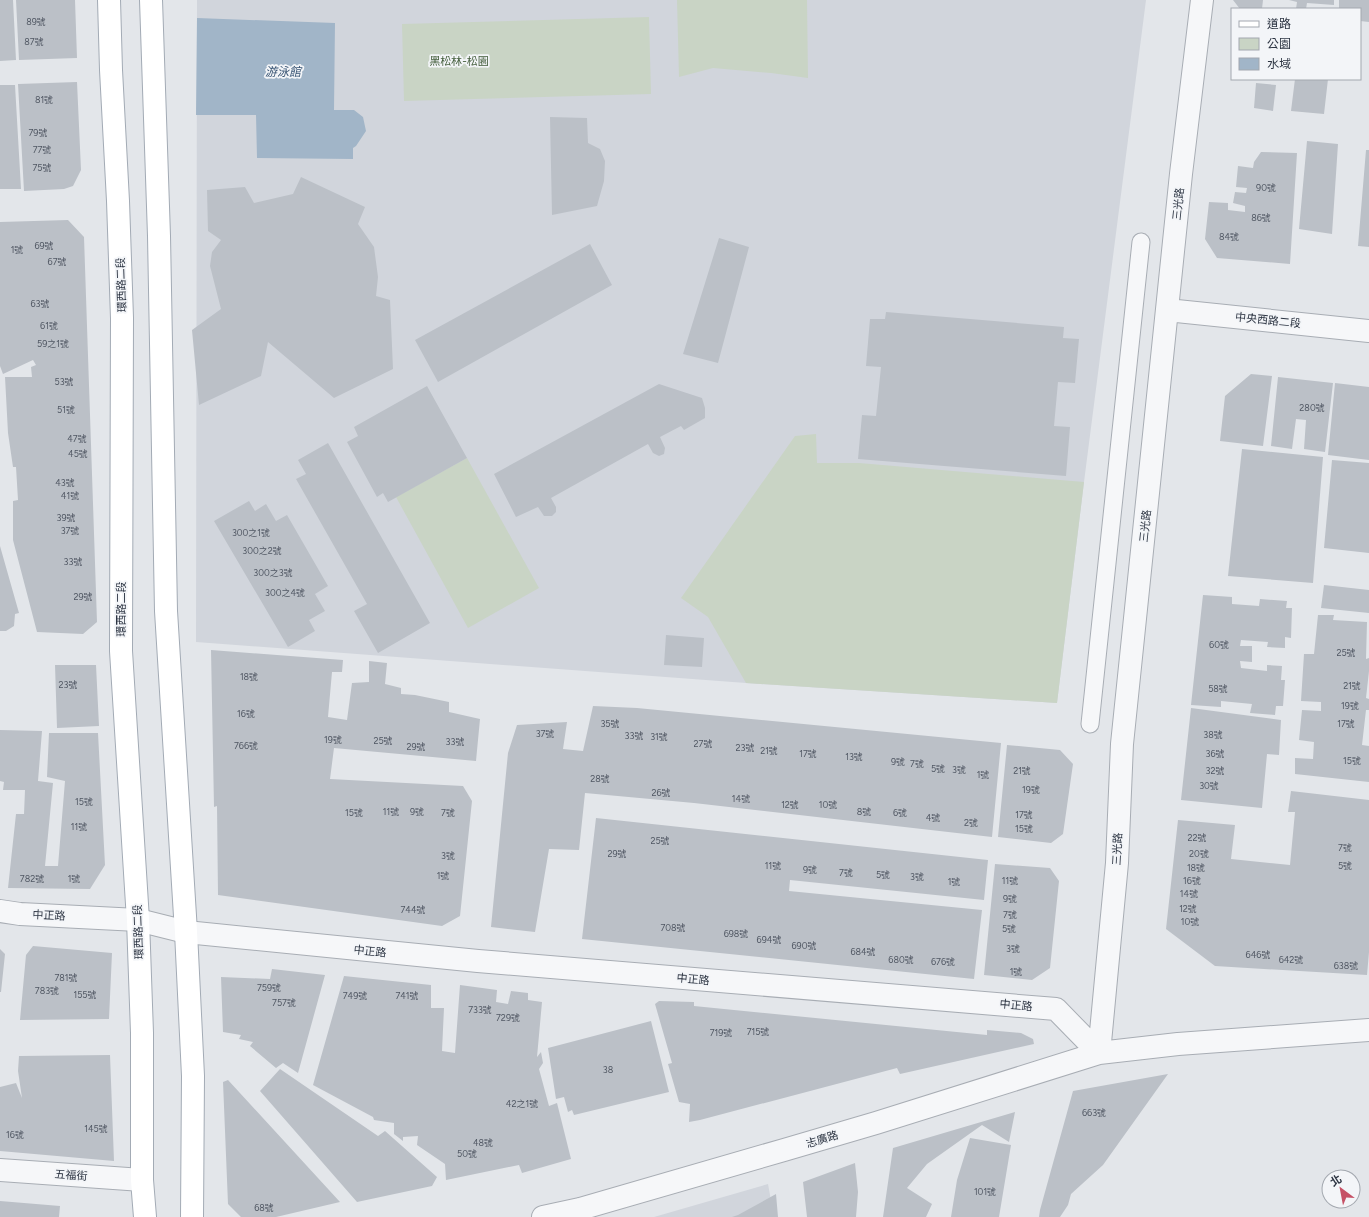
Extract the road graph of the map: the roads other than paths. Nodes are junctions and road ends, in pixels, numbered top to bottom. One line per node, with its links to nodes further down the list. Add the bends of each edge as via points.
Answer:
1 (109, 0): 9 (main road, 環西路二段, via 122,318 121,651)
2 (151, 0): 10 (main road, via 159,236 166,611)
3 (1202, 0): 5 (street, 三光路)
4 (1141, 242): 7 (street)
5 (1167, 310): 6 (street, 中央西路二段); 12 (street, 三光路, via 1122,744 1117,863)
6 (1369, 331)
7 (1090, 724)
8 (0, 911): 9 (street, 中正路)
9 (138, 920): 10 (street, 中正路); 14 (main road, 環西路二段, via 142,1033)
10 (186, 932): 12 (street, 中正路, via 478,961 1056,1008); 16 (main road, via 193,1076)
11 (1369, 1030): 12 (street, via 1178,1044)
12 (1099, 1053): 17 (street, 志廣路, via 791,1148 580,1209)
13 (0, 1170): 14 (street, 五福街)
14 (142, 1180): 15 (main road, 環西路二段)
15 (145, 1217)
16 (192, 1217)
17 (543, 1217)

